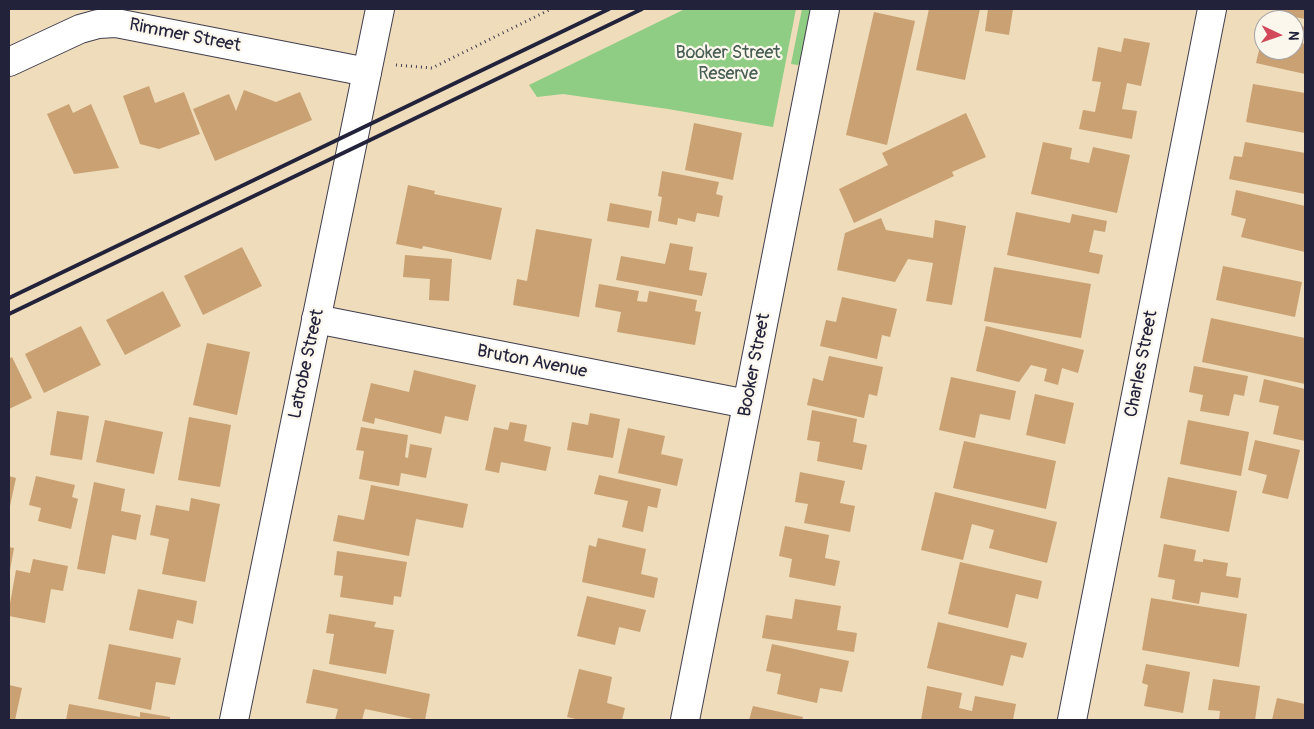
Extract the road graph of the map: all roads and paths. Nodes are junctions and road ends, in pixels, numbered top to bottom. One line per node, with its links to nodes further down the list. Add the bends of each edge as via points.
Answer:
1 (380, 9): 6 (street, Latrobe Street)
2 (551, 9): 6 (path, via 432,68 385,64)
3 (825, 9): 8 (street, Booker Street)
4 (1212, 9): 11 (street, Charles Street)
5 (9, 62): 6 (street, Rimmer Street, via 80,29 116,23)
6 (367, 72): 7 (street, Latrobe Street)
7 (316, 320): 8 (street, Bruton Avenue); 9 (street, Latrobe Street)
8 (747, 404): 10 (street, Booker Street)
9 (234, 720)
10 (685, 720)
11 (1072, 720)

